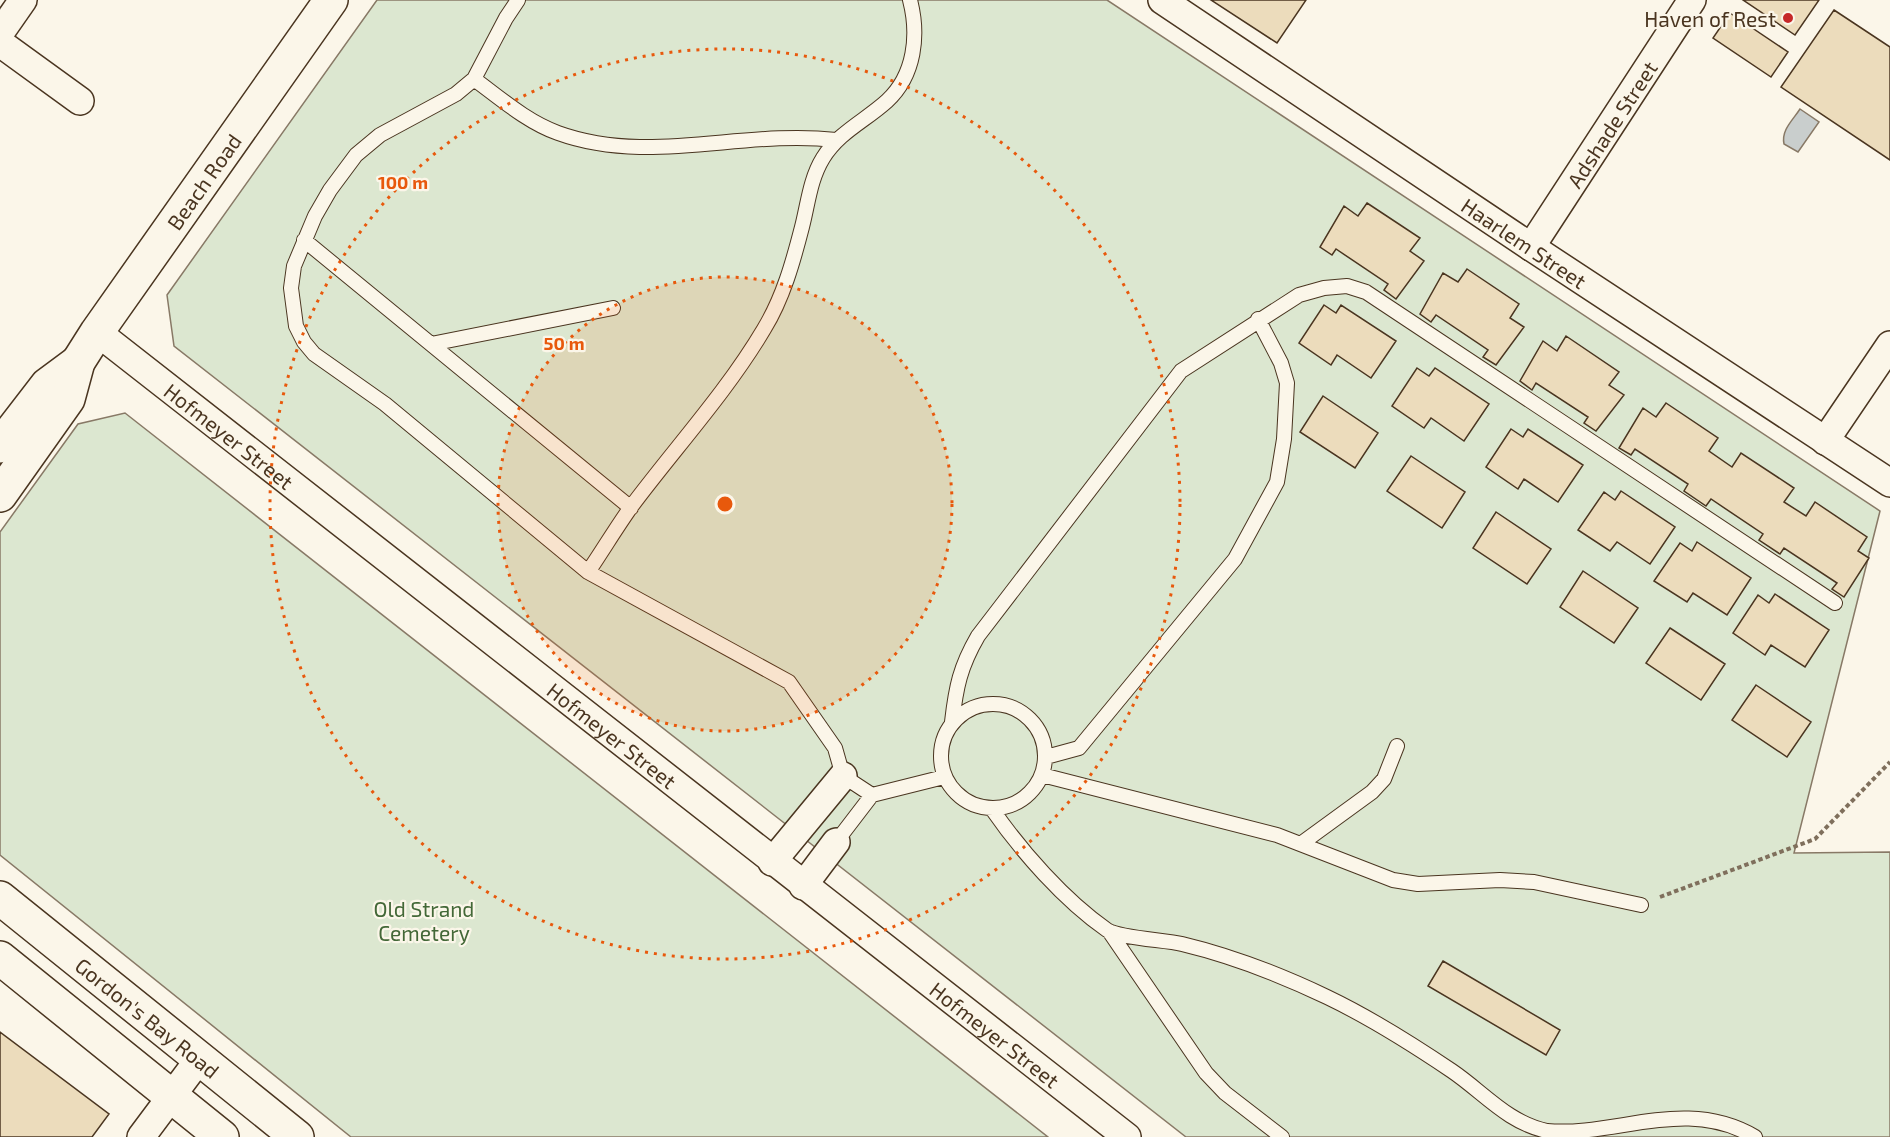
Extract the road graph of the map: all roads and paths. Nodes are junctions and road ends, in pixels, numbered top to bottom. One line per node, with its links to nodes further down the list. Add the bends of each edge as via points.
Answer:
1 (23, 0): 7 (street)
2 (331, 0): 16 (street, Beach Road)
3 (518, 0): 9 (lane)
4 (910, 0): 11 (lane, via 916,23 913,57 901,82 888,100)
5 (1162, 0): 13 (street, Haarlem Street)
6 (1692, 0): 13 (street, Adshade Street)
7 (0, 33)
8 (0, 43): 10 (street)
9 (474, 79): 11 (lane, via 531,121 596,144 644,148 800,136); 12 (lane, via 456,94 380,135 356,155 330,190)
10 (80, 101)
11 (836, 140): 24 (lane, via 813,177 783,293 765,329)
12 (304, 240): 17 (lane); 25 (lane, via 291,288 296,326 314,354 385,404)
13 (1531, 247): 20 (street, Haarlem Street)
14 (612, 308): 17 (lane)
15 (1258, 319): 26 (lane, via 1299,295 1324,288 1347,286 1366,292); 27 (lane, via 1181,371 1156,401 964,658); 29 (lane, via 1281,363 1288,396 1277,482 1265,508 1234,559 1079,748)
16 (97, 332): 19 (street, Beach Road); 38 (street, Hofmeyer Street)
17 (431, 344): 24 (lane)
18 (1890, 345): 20 (street)
19 (78, 362): 21 (street, Beach Road, via 47,385); 23 (street, Beach Road, via 68,399)
20 (1825, 441): 22 (street, Haarlem Street)
21 (0, 446)
22 (1890, 483)
23 (0, 495)
24 (631, 508): 25 (lane)
25 (588, 572): 32 (lane, via 789,682 835,748)
26 (1835, 603)
27 (952, 722): 29 (lane, via 966,710 984,704 1020,710 1034,722 1043,738); 33 (lane, via 942,739)
28 (1397, 746): 37 (lane, via 1390,768 1372,792)
29 (1046, 757): 31 (lane)
30 (1890, 762): 41 (path, via 1815,839)
31 (1042, 775): 35 (lane, via 1030,793 1012,805); 37 (lane)
32 (843, 776): 34 (lane); 38 (street)
33 (944, 777): 34 (lane); 35 (lane, via 955,794 972,805)
34 (872, 795): 36 (lane)
35 (992, 809): 42 (lane, via 1024,851)
36 (837, 842): 39 (street)
37 (1302, 843): 41 (lane, via 1393,880 1418,884 1534,882)
38 (772, 862): 39 (street, Hofmeyer Street)
39 (803, 886): 49 (street, Hofmeyer Street)
40 (0, 898): 44 (street, Gordon's Bay Road)
41 (1641, 905)
42 (1109, 931): 50 (lane, via 1206,1073); 51 (lane, via 1182,944 1328,997 1435,1060 1524,1124 1582,1136 1666,1120 1714,1122)
43 (0, 958): 45 (street)
44 (200, 1058): 45 (street); 48 (street, Gordon's Bay Road)
45 (172, 1096): 46 (street); 47 (street)
46 (141, 1137)
47 (222, 1137)
48 (297, 1137)
49 (1127, 1137)
50 (1281, 1137)
51 (1755, 1137)

